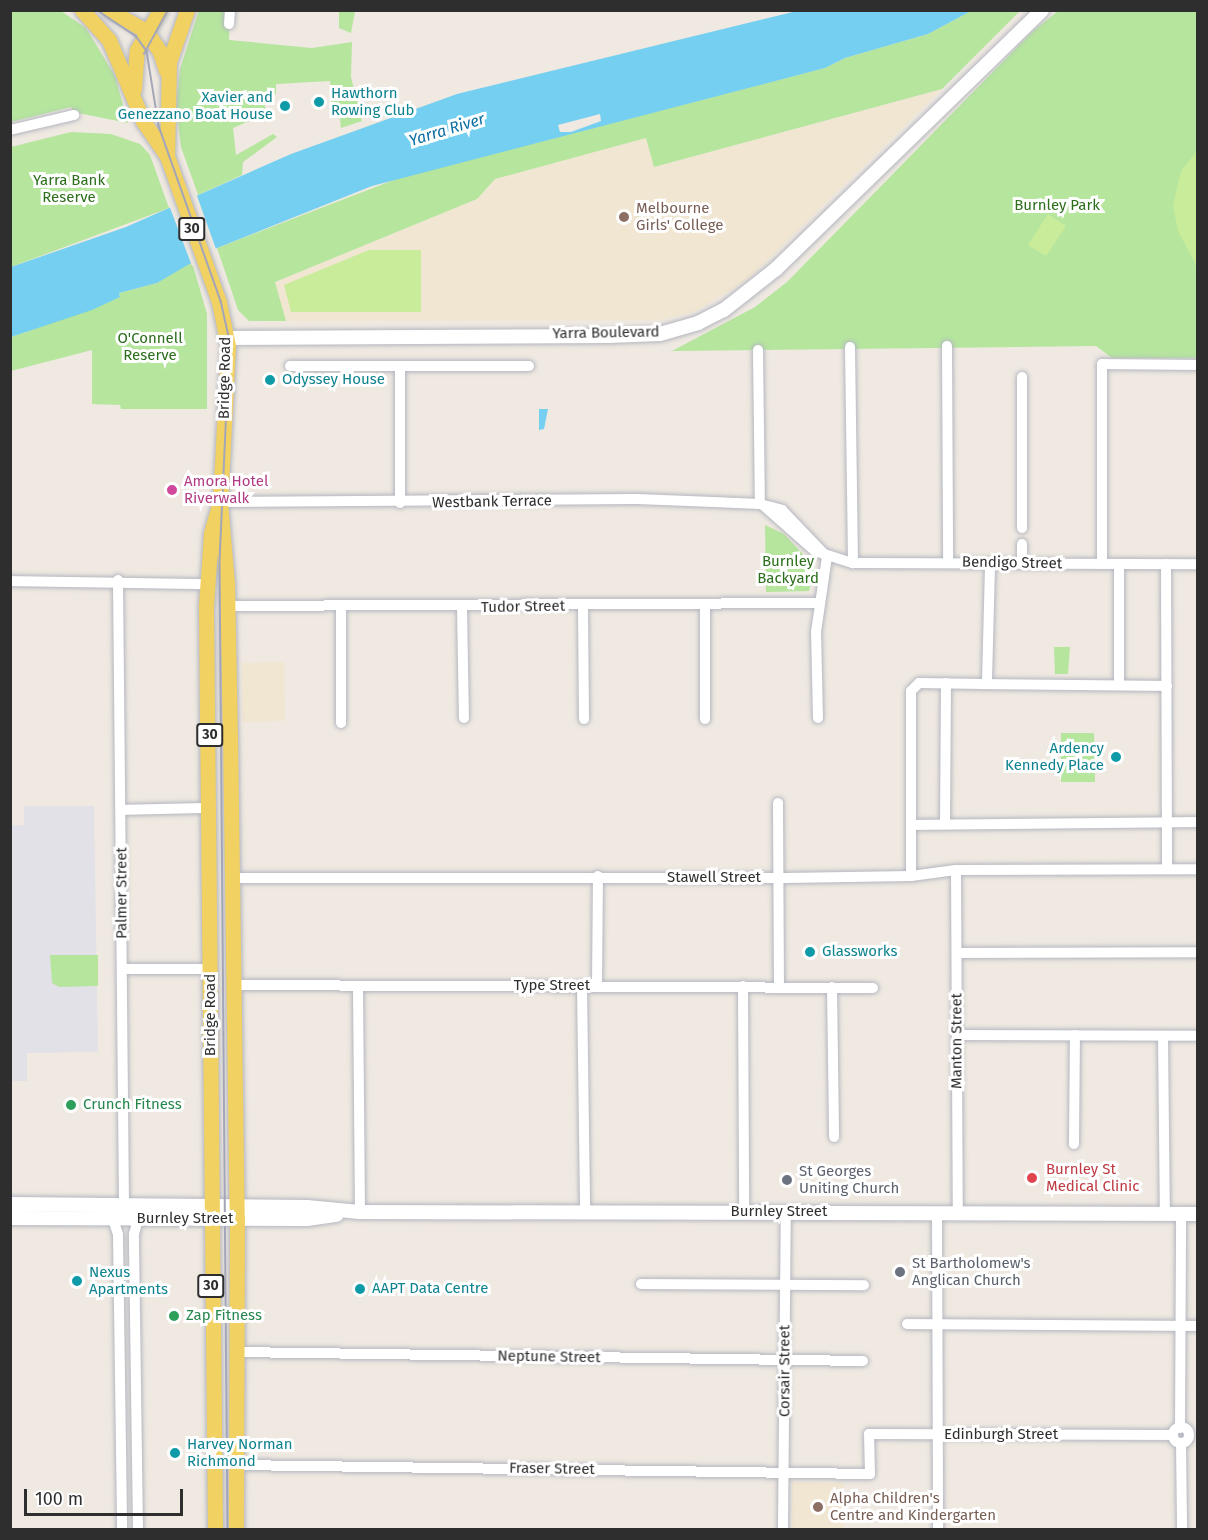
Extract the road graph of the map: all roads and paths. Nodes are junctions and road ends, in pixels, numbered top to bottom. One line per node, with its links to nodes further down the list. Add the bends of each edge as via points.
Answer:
1 (82, 10): 10 (main road, Bridge Road, via 109,40)
2 (109, 10): 8 (main road)
3 (160, 10): 8 (main road, 30)
4 (187, 10): 9 (main road, 30, via 173,44)
5 (230, 10): 7 (street)
6 (1042, 10): 14 (main road, Yarra Boulevard, via 776,269 707,320 660,334 608,336)
7 (229, 24)
8 (146, 31): 9 (main road, via 163,59); 10 (main road, 30, via 134,69)
9 (166, 88): 13 (main road, Bridge Road / 30)
10 (139, 112): 13 (main road, Bridge Road / 30)
11 (74, 115): 12 (street)
12 (10, 130)
13 (167, 156): 14 (main road, Bridge Road / 30, via 219,302)
14 (227, 338): 23 (main road, Bridge Road / 30)
15 (947, 346): 29 (street)
16 (850, 347): 30 (street)
17 (758, 350): 25 (street)
18 (1197, 365): 33 (street, via 1102,364)
19 (290, 366): 20 (street)
20 (400, 366): 21 (street); 24 (street)
21 (529, 366)
22 (1022, 377): 26 (street)
23 (220, 502): 24 (street, Westbank Terrace); 37 (main road, Bridge Road / 30, via 211,533); 40 (main road, Bridge Road / 30)
24 (399, 503): 25 (street, Westbank Terrace, via 637,499)
25 (762, 505): 28 (street, via 806,544)
26 (1022, 528)
27 (1022, 544): 32 (street)
28 (827, 556): 30 (street, Bendigo Street); 41 (street)
29 (948, 562): 30 (street, Bendigo Street); 31 (street, Bendigo Street)
30 (853, 563)
31 (990, 563): 32 (street, Bendigo Street); 49 (street, via 989,675)
32 (1022, 564): 33 (street, Bendigo Street)
33 (1102, 564): 34 (street, Bendigo Street)
34 (1119, 564): 35 (street, Bendigo Street); 50 (street)
35 (1166, 564): 36 (street, Bendigo Street); 51 (street)
36 (1197, 564)
37 (208, 576): 38 (street, via 171,581); 40 (main road); 42 (main road, Bridge Road / 30)
38 (118, 580): 39 (street); 62 (street, Palmer Street)
39 (10, 581)
40 (227, 584): 43 (main road, Bridge Road / 30)
41 (819, 603): 45 (street, Tudor Street); 53 (street)
42 (207, 606): 43 (main road); 58 (main road, Bridge Road / 30)
43 (227, 606): 46 (street, Tudor Street); 57 (main road, Bridge Road / 30)
44 (583, 606): 45 (street, Tudor Street); 47 (street, Tudor Street); 54 (street)
45 (705, 606): 55 (street)
46 (341, 607): 47 (street, Tudor Street); 56 (street)
47 (462, 607): 52 (street)
48 (946, 683): 49 (street); 65 (street); 66 (street, via 915,684 911,691)
49 (983, 684): 50 (street)
50 (1119, 686): 51 (street)
51 (1167, 686): 63 (street)
52 (464, 718)
53 (818, 718)
54 (584, 719)
55 (705, 720)
56 (341, 723)
57 (230, 734): 58 (main road); 61 (main road, Bridge Road / 30)
58 (210, 735): 60 (main road, Bridge Road / 30)
59 (778, 804): 76 (street)
60 (210, 808): 61 (main road); 62 (street); 68 (main road, Bridge Road / 30)
61 (230, 808): 67 (main road, Bridge Road / 30)
62 (121, 810): 80 (street, Palmer Street)
63 (1167, 822): 64 (street); 65 (street); 69 (street)
64 (1197, 822)
65 (945, 824): 66 (street)
66 (912, 825): 73 (street)
67 (231, 848): 68 (main road); 75 (main road, Bridge Road / 30)
68 (210, 849): 74 (main road, Bridge Road / 30)
69 (1167, 869): 70 (street, Stawell Street); 71 (street, Stawell Street)
70 (1197, 869)
71 (956, 870): 73 (street, Stawell Street); 78 (street, Manton Street)
72 (598, 876): 75 (street, Stawell Street); 76 (street, Stawell Street); 86 (street)
73 (911, 876): 76 (street, Stawell Street)
74 (210, 877): 75 (main road); 81 (main road, Bridge Road / 30)
75 (231, 878): 79 (main road, Bridge Road / 30)
76 (778, 878): 88 (street)
77 (1197, 952): 78 (street)
78 (957, 953): 91 (street, Manton Street)
79 (232, 968): 81 (main road); 83 (main road, Bridge Road / 30)
80 (122, 969): 81 (street); 98 (street, Palmer Street)
81 (211, 969): 82 (main road, Bridge Road / 30)
82 (211, 985): 83 (main road); 105 (main road, Bridge Road / 30)
83 (232, 985): 84 (street, Type Street); 106 (main road, Bridge Road / 30)
84 (358, 986): 85 (street, Type Street); 99 (street)
85 (582, 986): 86 (street, Type Street); 100 (street)
86 (597, 986): 87 (street, Type Street)
87 (743, 986): 88 (street, Type Street); 101 (street)
88 (779, 987): 89 (street, Type Street)
89 (832, 987): 90 (street, Type Street); 95 (street)
90 (873, 988)
91 (957, 1035): 92 (street); 104 (street, Manton Street)
92 (1075, 1035): 93 (street); 96 (street)
93 (1163, 1036): 94 (street); 107 (street)
94 (1197, 1036)
95 (834, 1137)
96 (1074, 1144)
97 (10, 1204): 98 (main road, Burnley Street)
98 (124, 1206): 105 (main road, Burnley Street)
99 (360, 1212): 100 (main road, Burnley Street); 106 (main road, Burnley Street, via 307,1207)
100 (585, 1212): 101 (main road, Burnley Street)
101 (744, 1212): 102 (main road, Burnley Street)
102 (786, 1212): 103 (main road, Burnley Street); 116 (street, Corsair Street)
103 (937, 1212): 104 (main road, Burnley Street); 119 (street)
104 (958, 1212): 107 (main road, Burnley Street)
105 (210, 1213): 106 (main road, Burnley Street); 112 (main road, Burnley Street); 123 (main road, Bridge Road / 30)
106 (237, 1213): 122 (main road, Bridge Road / 30)
107 (1165, 1214): 108 (main road, Burnley Street)
108 (1181, 1214): 109 (main road, Burnley Street); 120 (street)
109 (1197, 1214)
110 (10, 1218): 111 (main road, Burnley Street)
111 (113, 1219): 112 (main road, Burnley Street); 113 (street)
112 (138, 1219): 114 (street)
113 (119, 1247): 114 (street); 126 (street)
114 (134, 1247): 127 (street)
115 (641, 1284): 116 (street)
116 (786, 1284): 117 (street); 124 (street, Corsair Street)
117 (864, 1285)
118 (907, 1324): 119 (street)
119 (938, 1324): 120 (street); 130 (street)
120 (1180, 1326): 121 (street); 131 (street)
121 (1197, 1326)
122 (235, 1352): 123 (main road); 124 (street, Neptune Street); 133 (main road, Bridge Road / 30)
123 (213, 1353): 132 (main road, Bridge Road / 30)
124 (785, 1361): 125 (street, Neptune Street); 134 (street, Corsair Street)
125 (863, 1361)
126 (120, 1367): 127 (street); 128 (street)
127 (135, 1367): 129 (street)
128 (121, 1431): 129 (street); 136 (street)
129 (136, 1431): 137 (street)
130 (938, 1434): 131 (street, Edinburgh Street); 135 (street, Edinburgh Street, via 869,1434); 141 (street)
131 (1184, 1435): 142 (street)
132 (214, 1465): 133 (main road); 138 (main road, Bridge Road / 30)
133 (235, 1465): 134 (street, Fraser Street); 139 (main road, Bridge Road / 30)
134 (784, 1473): 135 (street, Fraser Street); 140 (street, Corsair Street)
135 (870, 1474)
136 (122, 1530)
137 (138, 1530)
138 (214, 1530)
139 (236, 1530)
140 (783, 1530)
141 (938, 1530)
142 (1182, 1530)

